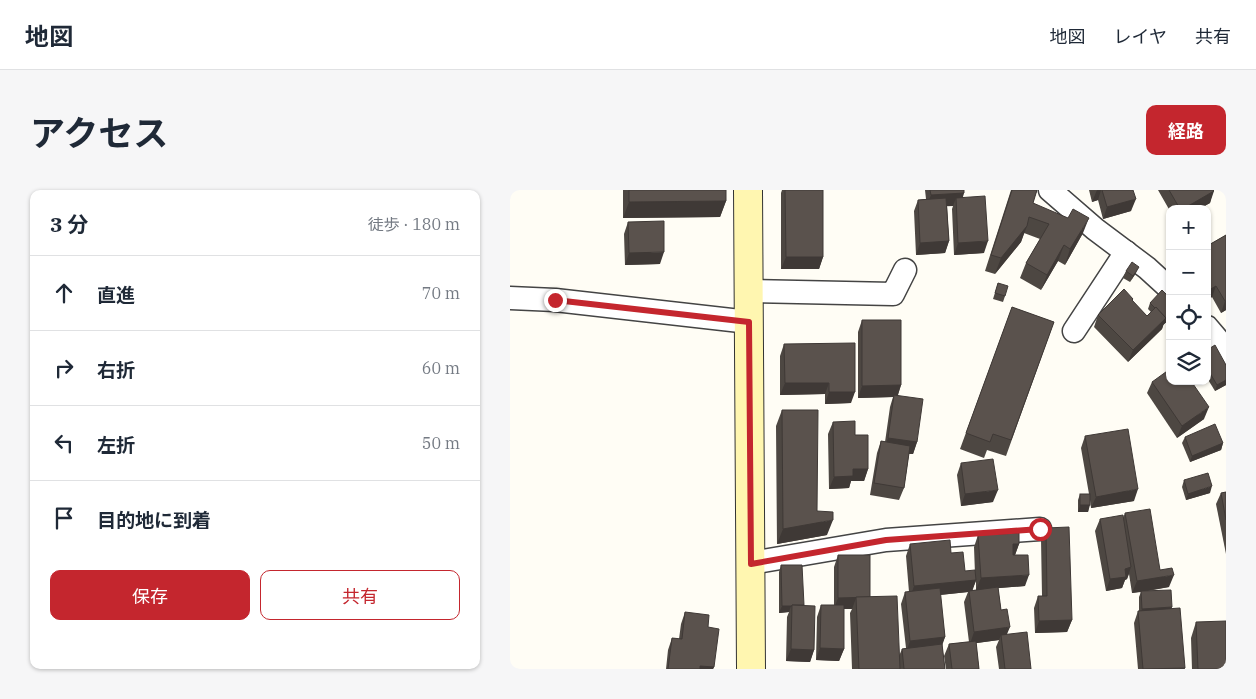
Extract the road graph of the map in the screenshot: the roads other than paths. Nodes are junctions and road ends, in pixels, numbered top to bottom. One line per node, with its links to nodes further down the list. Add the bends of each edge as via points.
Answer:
1 (748, 190): 6 (street)
2 (1050, 190): 3 (street)
3 (1126, 252): 5 (street); 9 (street)
4 (905, 270): 6 (street, via 893,294)
5 (1166, 285)
6 (749, 290): 8 (street)
7 (510, 298): 8 (street, via 555,300)
8 (749, 322): 13 (street)
9 (1074, 331)
10 (1211, 332): 11 (street)
11 (1226, 353)
12 (1040, 529): 13 (street, via 886,540)
13 (751, 564): 14 (street)
14 (751, 669)

